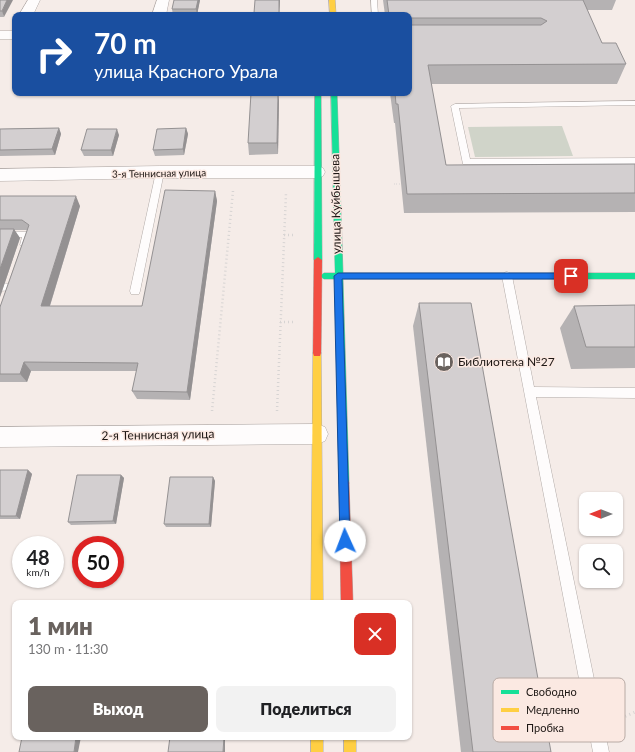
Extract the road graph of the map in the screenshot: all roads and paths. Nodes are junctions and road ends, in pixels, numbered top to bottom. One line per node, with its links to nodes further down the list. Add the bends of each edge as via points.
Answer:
1 (34, 0): 5 (street)
2 (163, 0): 6 (street)
3 (332, 0): 7 (main road)
4 (374, 0): 8 (lane)
5 (28, 12)
6 (160, 12)
7 (333, 12)
8 (376, 12)
9 (0, 35): 10 (street)
10 (12, 36)
11 (318, 96): 18 (main road, улица Куйбышева)
12 (334, 96): 25 (main road, улица Куйбышева)
13 (635, 103): 14 (lane, via 455,106 466,162)
14 (635, 161)
15 (160, 172): 16 (street, 3-я Теннисная улица); 19 (street, 3-я Теннисная улица); 28 (lane)
16 (235, 172): 17 (street, 3-я Теннисная улица); 33 (path)
17 (286, 172): 18 (street, 3-я Теннисная улица); 31 (path)
18 (318, 172): 24 (main road, улица Куйбышева)
19 (0, 175)
20 (394, 184): 21 (path)
21 (401, 184)
22 (0, 234): 23 (lane, via 28,234)
23 (20, 257)
24 (317, 276): 25 (main road); 32 (main road, улица Куйбышева)
25 (338, 276): 26 (main road); 36 (main road, улица Куйбышева)
26 (507, 276): 27 (main road); 29 (lane)
27 (635, 276)
28 (135, 291)
29 (529, 392): 30 (lane); 37 (lane)
30 (635, 393)
31 (276, 434): 32 (street, 2-я Теннисная улица); 33 (street, 2-я Теннисная улица)
32 (317, 434): 35 (main road, улица Куйбышева)
33 (210, 435): 34 (street, 2-я Теннисная улица)
34 (0, 437)
35 (317, 600)
36 (347, 600)
37 (586, 678)
38 (317, 740): 41 (main road)
39 (350, 740): 42 (main road)
40 (599, 742): 43 (lane)
41 (317, 752)
42 (350, 752)
43 (601, 752)

